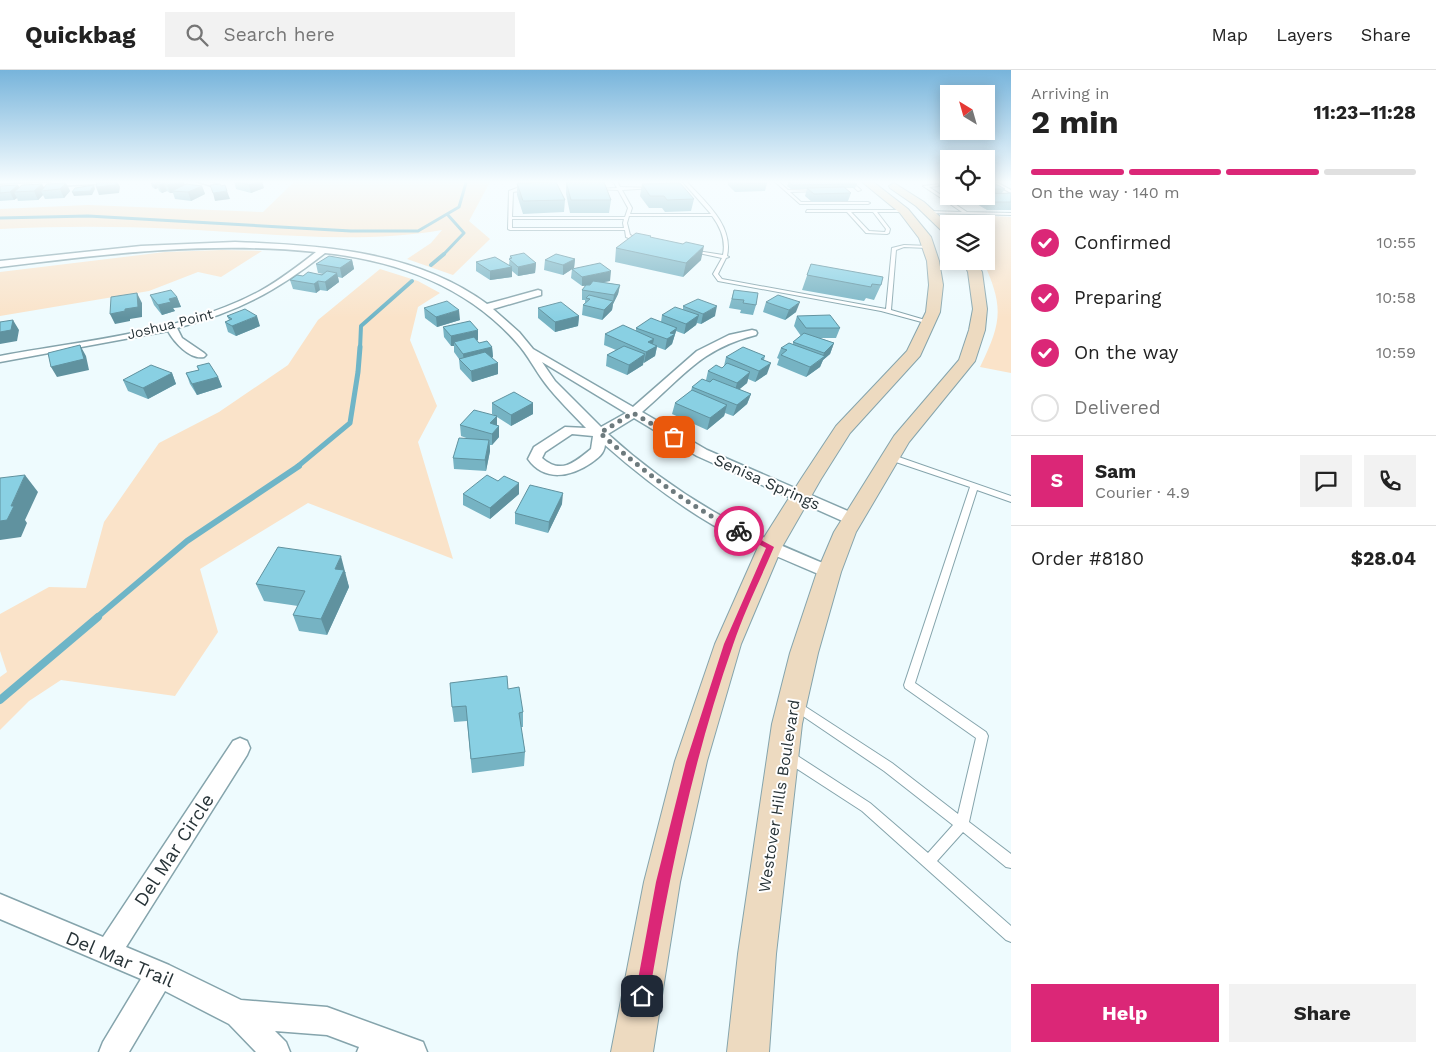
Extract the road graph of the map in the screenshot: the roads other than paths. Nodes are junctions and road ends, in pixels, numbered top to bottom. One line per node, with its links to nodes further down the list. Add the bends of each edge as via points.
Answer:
1 (510, 227): 6 (lane)
2 (721, 227): 11 (lane, via 728,244)
3 (863, 227): 4 (lane, via 868,232 888,232)
4 (886, 227)
5 (917, 227): 8 (main road)
6 (626, 229): 7 (lane, via 630,238)
7 (648, 243)
8 (928, 247): 16 (lane, via 894,249); 17 (main road, via 936,285)
9 (324, 249): 12 (street, Senisa Springs, via 272,245 182,245); 15 (street, Senisa Springs, via 402,266 446,284); 18 (street, Joshua Point, via 258,296 214,314)
10 (682, 249): 11 (lane)
11 (727, 257): 16 (lane, via 715,274 720,280)
12 (0, 264)
13 (974, 270): 25 (main road, Westover Hills Boulevard, via 980,309 967,361 922,413)
14 (538, 292): 15 (street)
15 (485, 308): 20 (street, Senisa Springs)
16 (888, 311): 17 (lane)
17 (929, 322): 27 (main road, via 914,353 843,430)
18 (171, 326): 21 (street, via 178,340); 22 (street, Joshua Point)
19 (752, 333): 23 (street, via 718,342 678,370)
20 (529, 350): 23 (street, Senisa Springs); 24 (street, Senisa Springs, via 552,385)
21 (200, 355)
22 (0, 359)
23 (633, 413): 24 (street); 27 (street, Senisa Springs, via 702,453)
24 (600, 433): 30 (street, Senisa Springs, via 642,470 717,520)
25 (890, 457): 26 (lane); 29 (main road, Westover Hills Boulevard)
26 (974, 486): 28 (lane); 35 (lane, via 909,685 982,736)
27 (800, 498): 29 (street, Senisa Springs); 30 (main road)
28 (1011, 499)
29 (852, 519): 31 (main road, Westover Hills Boulevard)
30 (770, 547): 31 (street, Senisa Springs); 47 (main road, via 728,644 691,762 662,882)
31 (829, 572): 32 (main road, Westover Hills Boulevard)
32 (792, 704): 34 (main road, Westover Hills Boulevard); 35 (lane, via 888,767)
33 (240, 748): 40 (street, Del Mar Circle)
34 (783, 752): 36 (lane, via 866,807); 48 (main road, Westover Hills Boulevard, via 756,954)
35 (962, 824): 36 (lane); 37 (lane)
36 (928, 862): 39 (lane)
37 (1011, 862)
38 (0, 906): 40 (street, Del Mar Trail)
39 (1011, 936)
40 (108, 952): 41 (street, Del Mar Trail)
41 (160, 974): 42 (street, Del Mar Trail); 44 (street)
42 (239, 1014): 43 (street, Del Mar Trail, via 327,1021); 45 (street, Del Mar Trail)
43 (374, 1045): 46 (street, Del Mar Trail)
44 (113, 1052)
45 (276, 1052)
46 (413, 1052)
47 (632, 1052)
48 (748, 1052)

